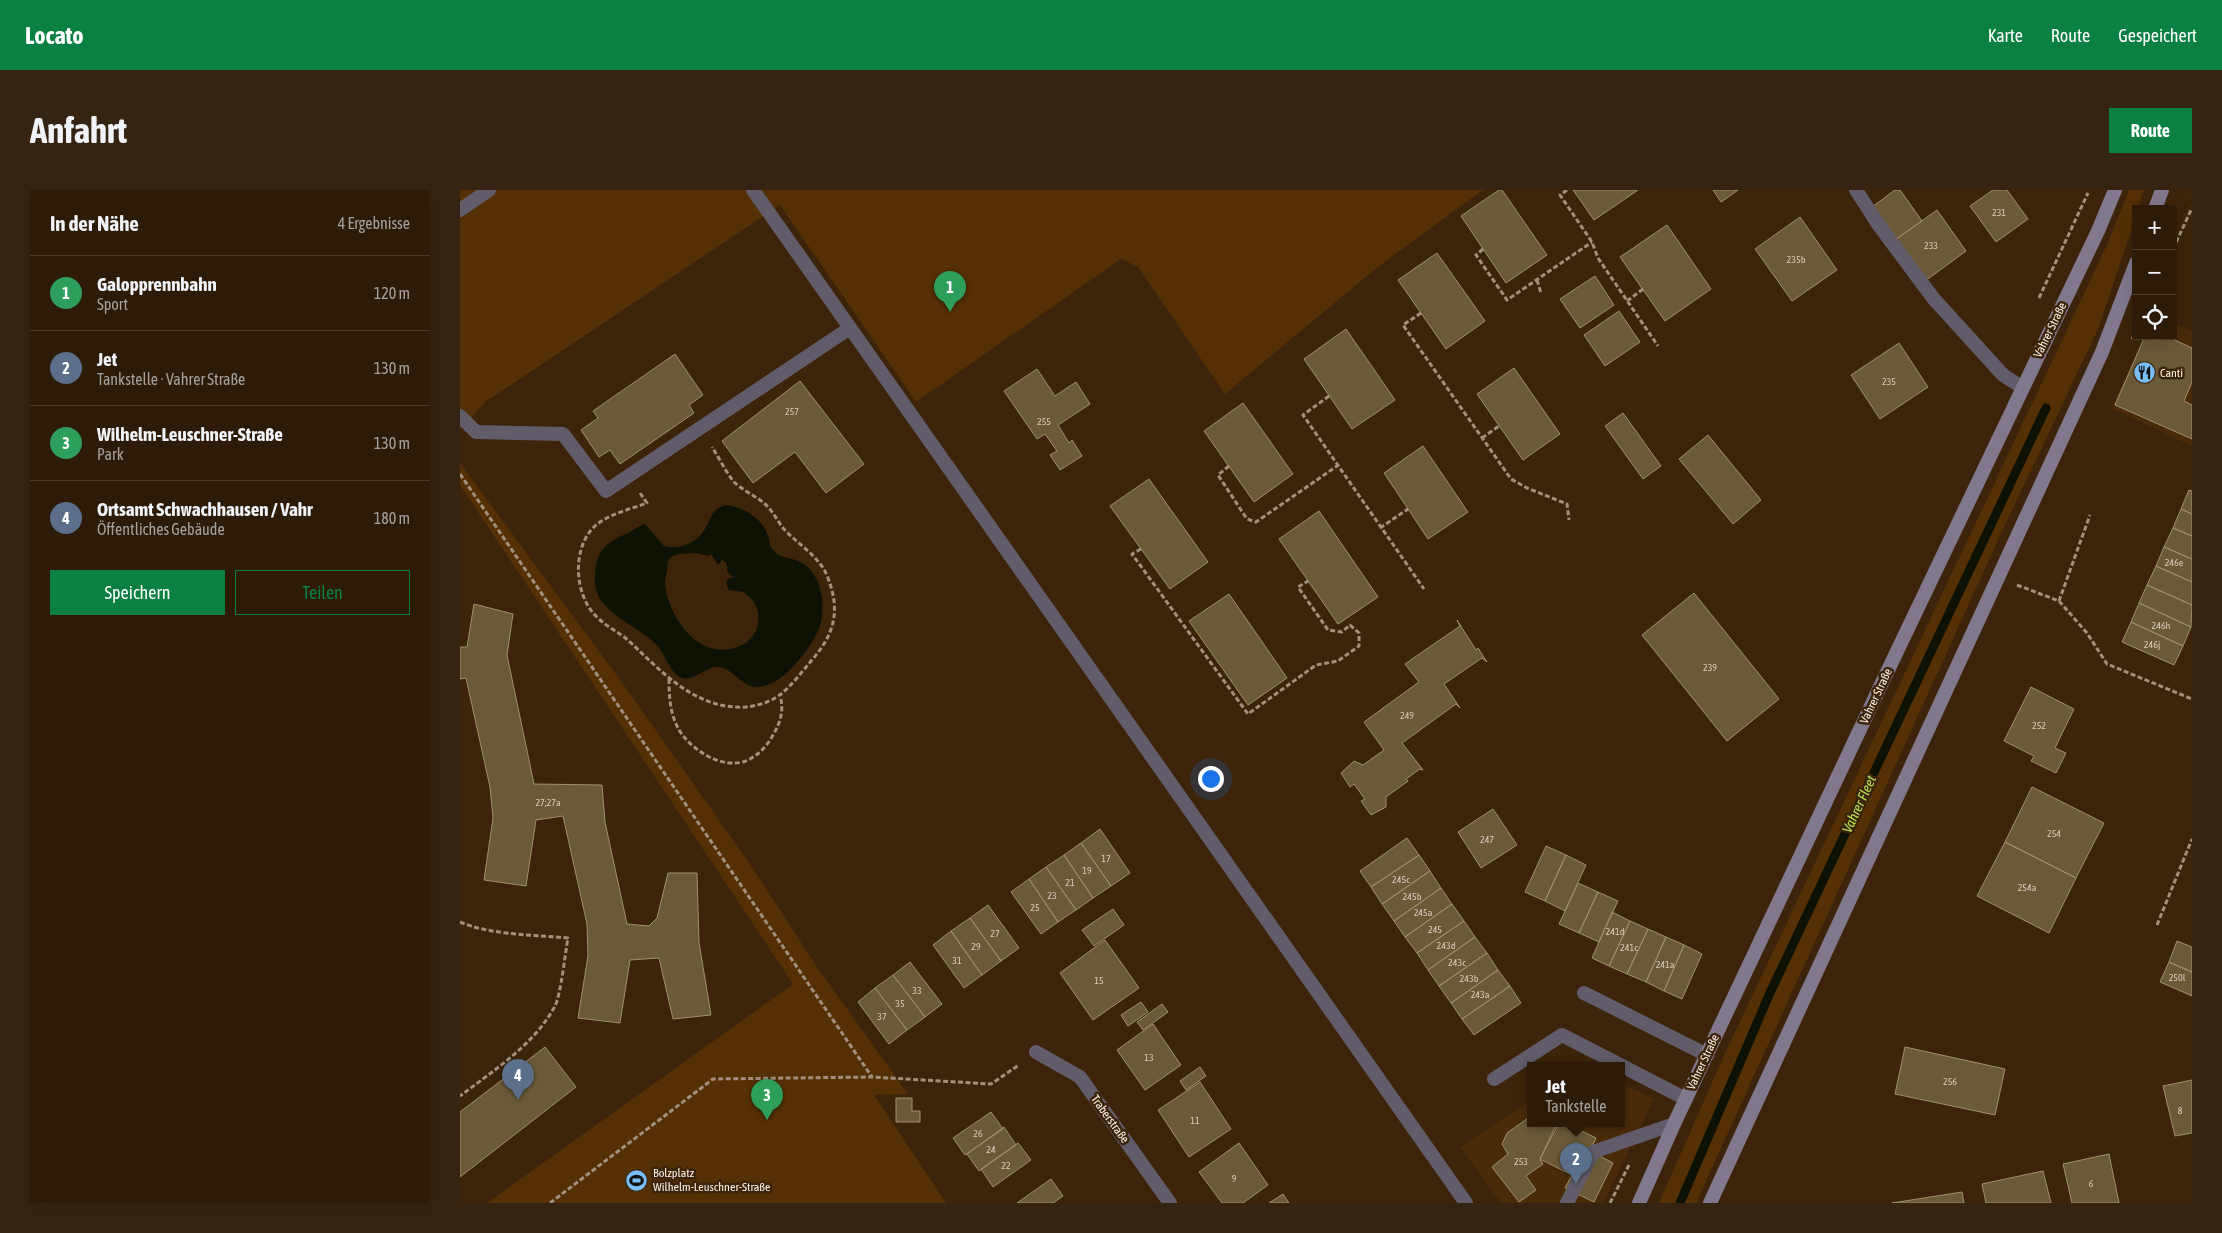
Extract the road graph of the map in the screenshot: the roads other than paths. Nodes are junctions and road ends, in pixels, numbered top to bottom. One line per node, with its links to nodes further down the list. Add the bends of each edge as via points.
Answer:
1 (489, 190): 7 (street)
2 (753, 190): 9 (street)
3 (1856, 190): 10 (street, via 1934,298 2003,375)
4 (2162, 190): 6 (main road)
5 (2110, 193): 10 (main road, Vahrer Straße, via 2098,232)
6 (2156, 205)
7 (460, 210)
8 (2132, 273): 24 (main road, via 2102,352)
9 (850, 328): 11 (street, via 606,491 563,434 476,432); 21 (street)
10 (2023, 388): 14 (main road, Vahrer Straße)
11 (460, 416)
12 (1584, 993): 14 (street)
13 (1036, 1052): 20 (street, Traberstraße, via 1080,1077)
14 (1707, 1055): 18 (main road, Vahrer Straße)
15 (1615, 1062): 17 (street, via 1562,1035)
16 (1625, 1067): 18 (street)
17 (1494, 1079)
18 (1686, 1098): 19 (main road, Vahrer Straße)
19 (1674, 1124): 22 (street, via 1593,1152); 23 (main road, Vahrer Straße)
20 (1170, 1203)
21 (1466, 1203)
22 (1568, 1203)
23 (1639, 1203)
24 (1710, 1203)

